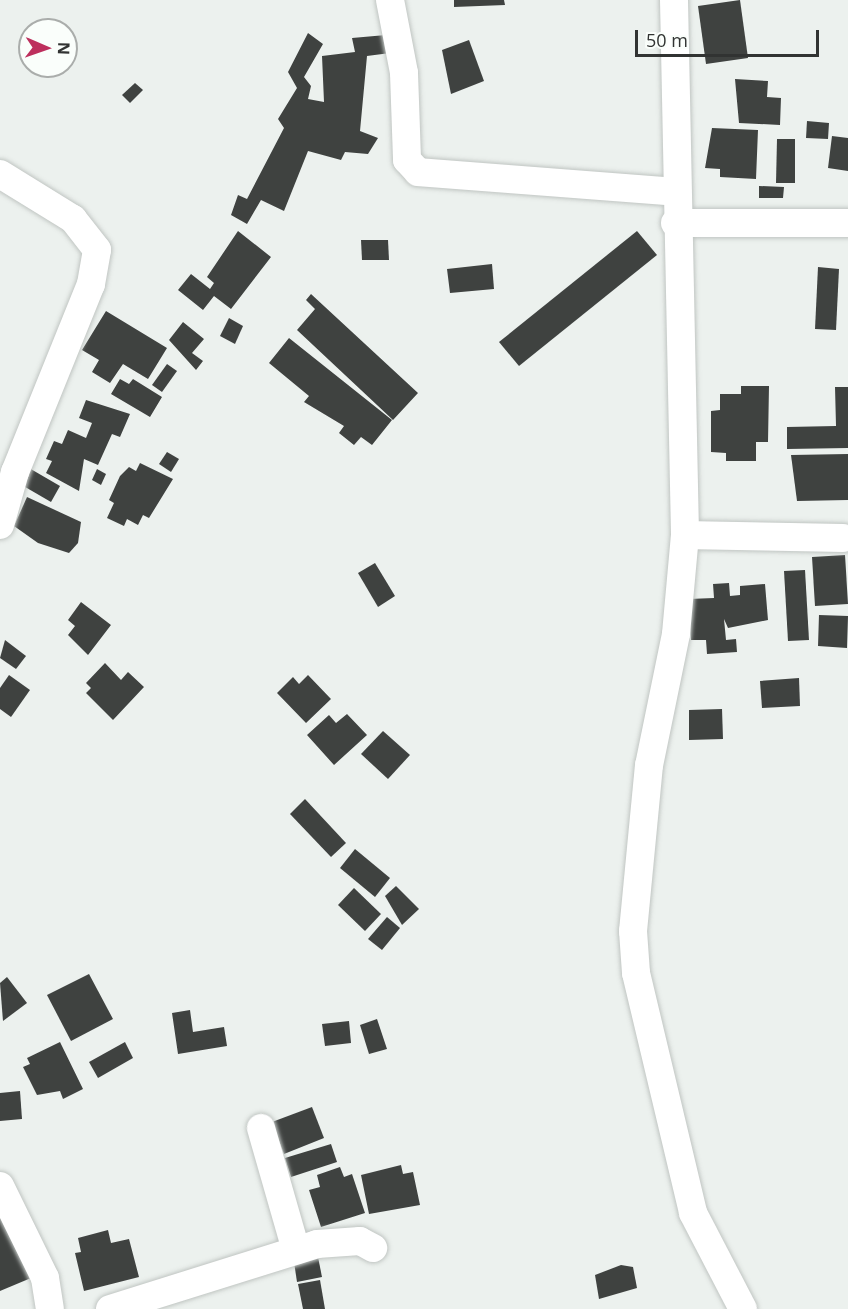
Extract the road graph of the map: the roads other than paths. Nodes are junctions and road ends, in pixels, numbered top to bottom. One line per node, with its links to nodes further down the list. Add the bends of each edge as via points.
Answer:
1 (390, 0): 4 (street, via 404,73 407,160 418,172)
2 (674, 0): 4 (street)
3 (0, 174): 7 (street, via 73,219 97,250 87,294 15,472)
4 (675, 192): 5 (street)
5 (675, 223): 6 (street); 8 (street)
6 (848, 223)
7 (0, 525)
8 (685, 535): 9 (street); 16 (street, via 676,634 647,776 633,931 636,973 693,1213)
9 (843, 538)
10 (261, 1128): 13 (street)
11 (0, 1186): 14 (street, via 45,1278)
12 (373, 1248): 13 (street, via 343,1240)
13 (296, 1250): 15 (street)
14 (50, 1309)
15 (110, 1309)
16 (743, 1309)

